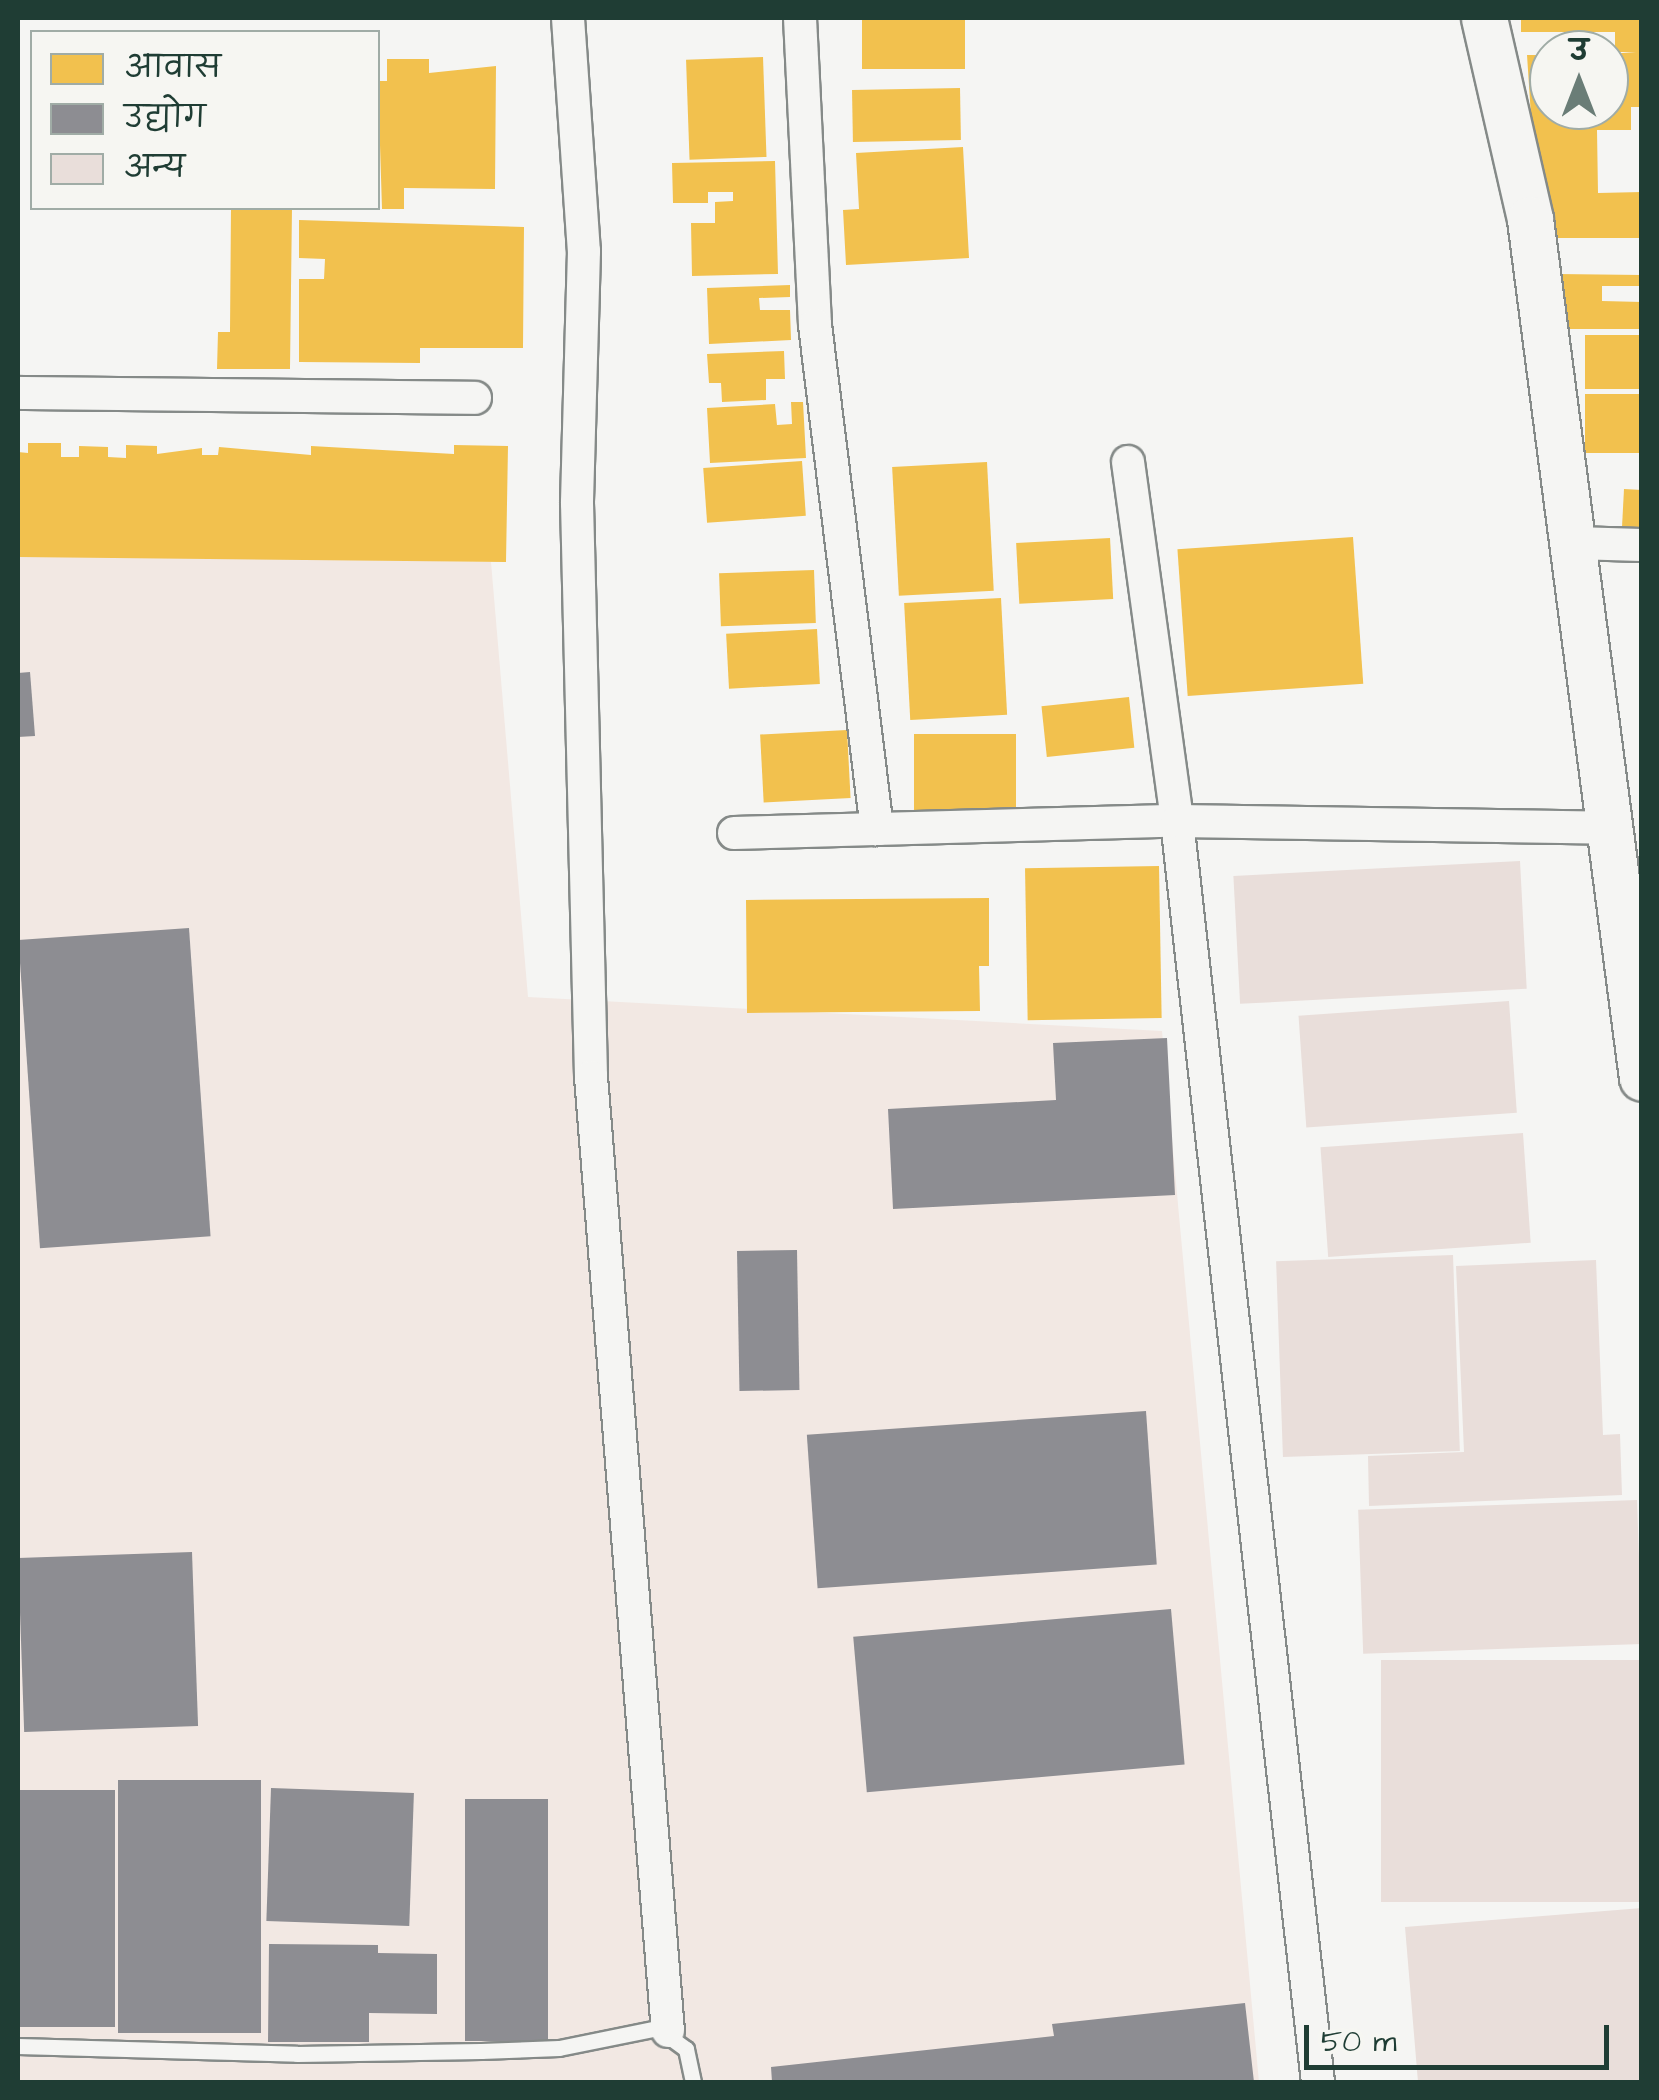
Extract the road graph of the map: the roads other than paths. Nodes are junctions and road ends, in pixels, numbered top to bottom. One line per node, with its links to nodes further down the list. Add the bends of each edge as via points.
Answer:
1 (568, 18): 15 (street, via 584,251 577,503 591,1077)
2 (800, 18): 11 (street, via 815,325)
3 (1484, 18): 7 (street, via 1530,219)
4 (18, 393): 5 (street)
5 (475, 398)
6 (1128, 462): 9 (street)
7 (1574, 543): 8 (street); 10 (street)
8 (1642, 545)
9 (1177, 821): 10 (street); 11 (street); 18 (street)
10 (1609, 828): 13 (street)
11 (877, 830): 12 (street)
12 (734, 833)
13 (1632, 934): 14 (street)
14 (1642, 1078)
15 (668, 2032): 16 (lane, via 648,2028 560,2048 431,2052); 17 (lane, via 686,2049)
16 (18, 2046)
17 (693, 2082)
18 (1318, 2082)

